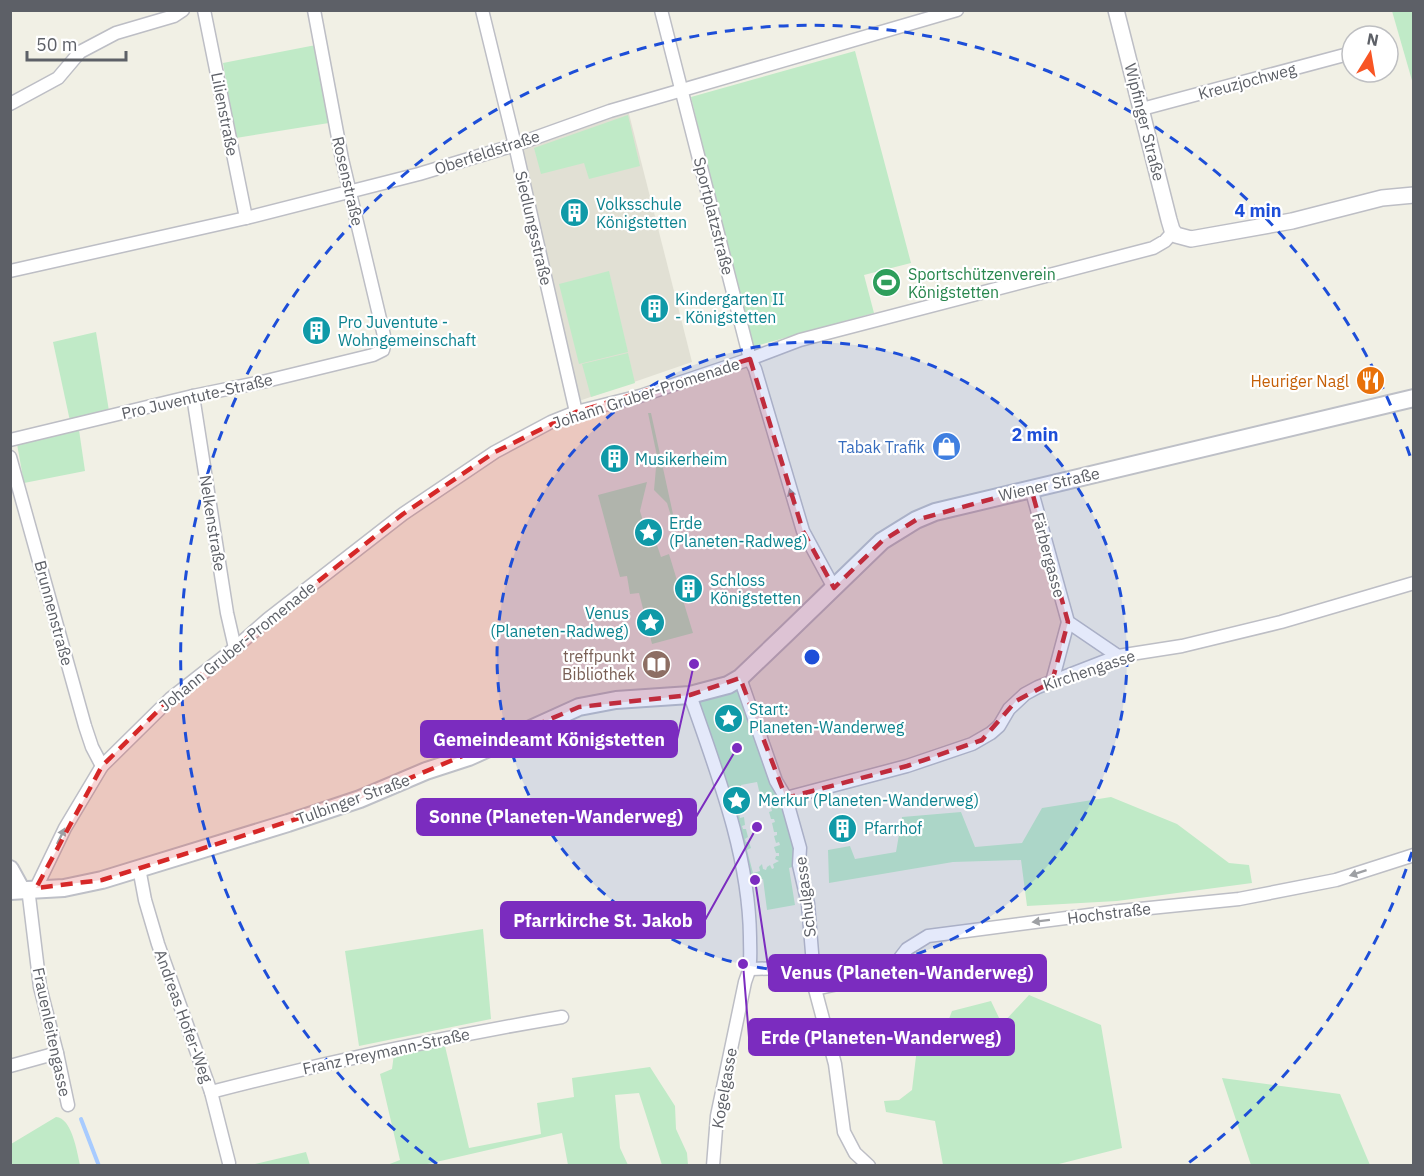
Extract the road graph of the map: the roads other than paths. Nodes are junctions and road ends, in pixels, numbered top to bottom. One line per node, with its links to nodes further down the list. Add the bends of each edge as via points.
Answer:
1 (183, 10): 10 (street, via 116,33 81,52 58,78)
2 (204, 10): 15 (street, Lilienstraße)
3 (314, 10): 13 (street, Rosenstraße)
4 (482, 10): 12 (street, Siedlungsstraße)
5 (662, 10): 9 (street, Sportplatzstraße)
6 (957, 10): 9 (street, Oberfeldstraße)
7 (1116, 10): 11 (street, Wipfinger Straße)
8 (1340, 56): 11 (street, Kreuzjochweg)
9 (683, 90): 12 (street, Oberfeldstraße); 19 (street, Sportplatzstraße)
10 (10, 104)
11 (1142, 109): 16 (street, Wipfinger Straße)
12 (515, 145): 13 (street, Oberfeldstraße); 22 (street, Siedlungsstraße)
13 (351, 192): 15 (street, Oberfeldstraße); 18 (street, Rosenstraße, via 385,340)
14 (1413, 195): 16 (street, via 1382,198 1299,220 1191,239)
15 (246, 218): 17 (street, Oberfeldstraße)
16 (1173, 232): 19 (street, Johann Gruber-Promenade, via 1153,248 800,340)
17 (10, 272)
18 (383, 350): 20 (street, Pro Juventute-Straße)
19 (750, 359): 22 (street, Johann Gruber-Promenade, via 640,396); 27 (street, Sportplatzstraße, one-way to 19, via 802,531)
20 (193, 396): 23 (street, Pro Juventute-Straße); 29 (street, Nelkenstraße)
21 (1413, 398): 25 (main road, Wiener Straße)
22 (576, 412): 29 (street, Johann Gruber-Promenade, via 519,438 403,514)
23 (10, 440)
24 (10, 457): 34 (street, Brunnenstraße, via 88,737)
25 (1031, 488): 27 (main road, Wiener Straße, via 916,520 882,541); 28 (street, Färbergasse)
26 (1413, 583): 30 (street, Kirchengasse, via 1281,622 1182,646)
27 (834, 588): 31 (main road, Wiener Straße)
28 (1068, 622): 30 (street); 32 (street)
29 (235, 648): 34 (street, Johann Gruber-Promenade, via 170,699)
30 (1118, 656): 32 (street, Kirchengasse)
31 (740, 678): 33 (main road, Tulbinger Straße); 35 (street, Schulgasse, via 776,781)
32 (1052, 682): 35 (street, Kirchengasse, via 1024,694 999,726 972,744 907,766)
33 (690, 695): 37 (main road, Tulbinger Straße, via 616,700 579,708 469,757 360,799); 41 (street, Kogelgasse, via 725,799 744,878)
34 (102, 766): 39 (street, Johann Gruber-Promenade, one-way to 34)
35 (786, 798): 40 (street, Schulgasse, via 800,848)
36 (1413, 855): 42 (street, Hochstraße, one-way to 42, via 1336,879 1239,899 928,936 907,949 884,974)
37 (139, 868): 39 (main road, Tulbinger Straße, via 64,888); 46 (street, Andreas Hofer-Weg, via 158,944)
38 (10, 869): 39 (main road)
39 (24, 889): 44 (street, Frauenleitengasse, via 40,987)
40 (813, 967): 41 (street); 42 (street, Schulgasse)
41 (751, 969): 49 (street, Kogelgasse, via 717,1116)
42 (815, 989): 50 (street, Schulgasse, via 835,1064 844,1132 855,1153)
43 (562, 1017): 46 (street, Franz Preymann-Straße, via 321,1064)
44 (57, 1053): 45 (street); 47 (street, Frauenleitengasse)
45 (10, 1066)
46 (211, 1092): 48 (street, Andreas Hofer-Weg)
47 (68, 1105)
48 (229, 1163)
49 (713, 1166)
50 (869, 1166)

